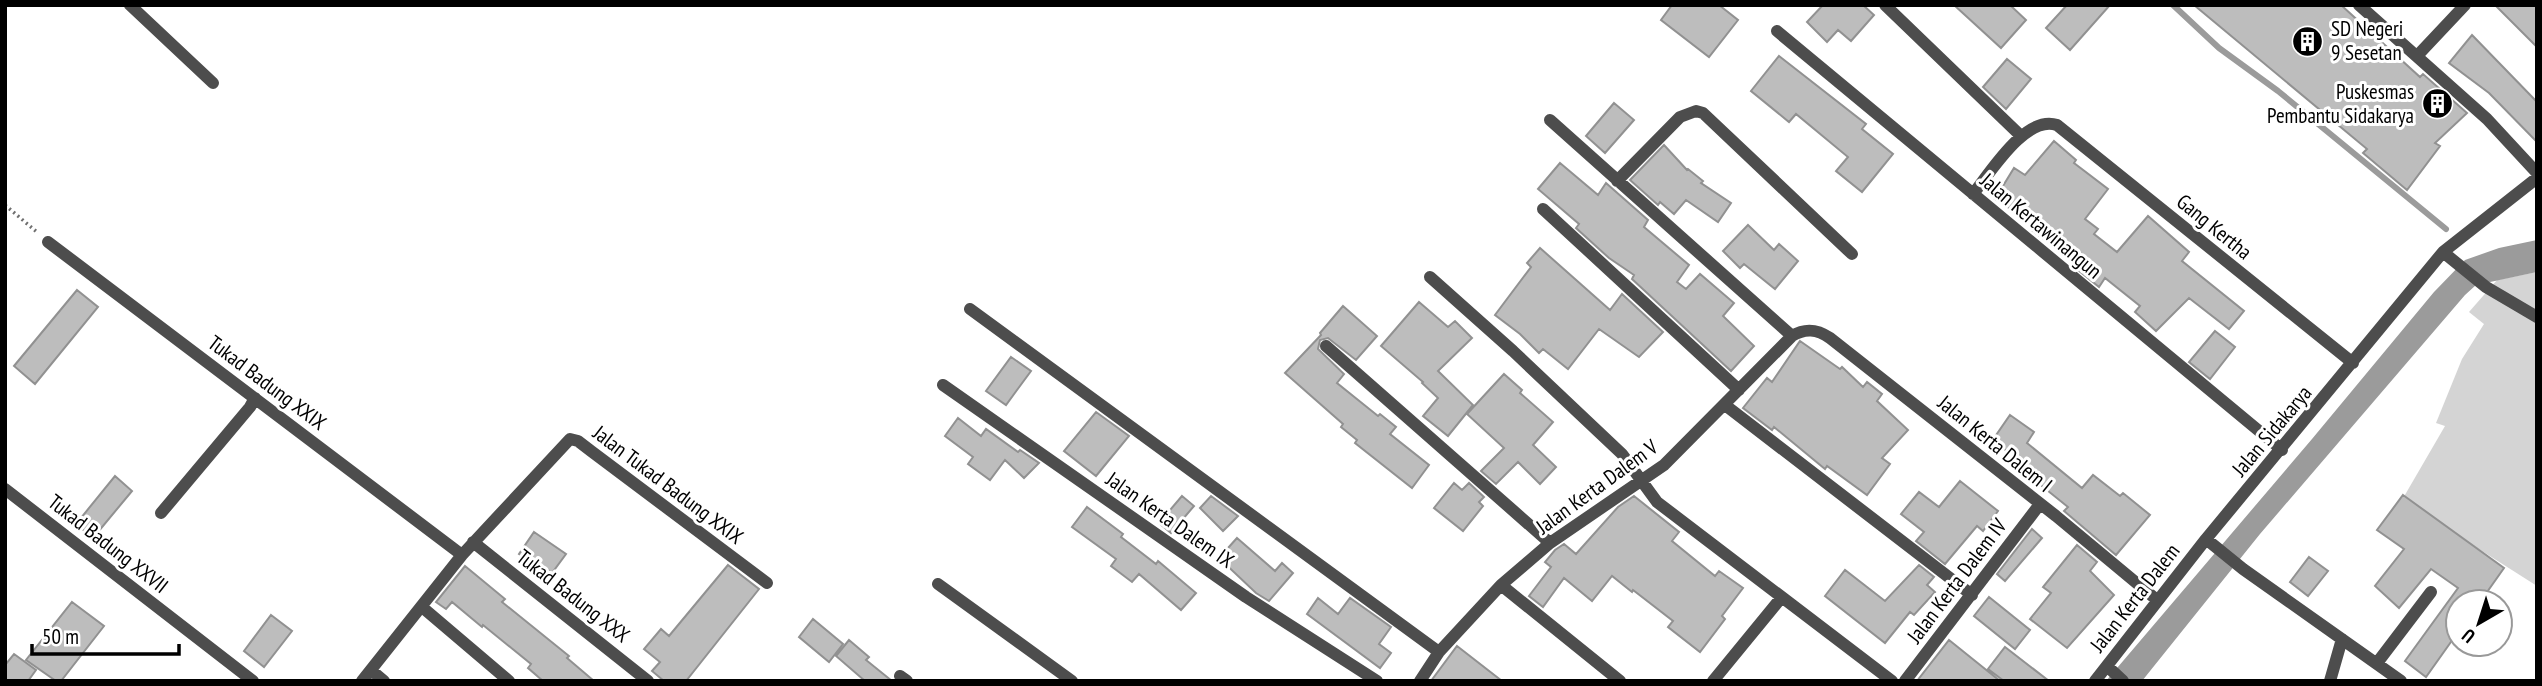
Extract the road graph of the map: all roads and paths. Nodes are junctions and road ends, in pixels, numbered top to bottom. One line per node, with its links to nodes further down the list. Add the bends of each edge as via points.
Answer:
1 (130, 5): 7 (street)
2 (1885, 5): 9 (street)
3 (2358, 5): 6 (street)
4 (2465, 5): 6 (street)
5 (1777, 31): 12 (street, Jalan Kertawinangun)
6 (2417, 56): 10 (street, via 2487,119)
7 (213, 83)
8 (1550, 120): 11 (street)
9 (2021, 136): 12 (street); 23 (street, Gang Kertha, via 2044,123 2057,125)
10 (2537, 176): 16 (street, Jalan Sidakarya)
11 (1617, 181): 17 (street, via 1680,117 1703,113); 21 (street)
12 (1973, 194): 28 (street, Jalan Kertawinangun)
13 (5, 205): 15 (path)
14 (1543, 209): 25 (street)
15 (48, 242): 26 (street, Tukad Badung XXIX)
16 (2443, 252): 20 (street, via 2486,287); 23 (street, Jalan Sidakarya)
17 (1852, 254)
18 (1430, 277): 29 (street, via 1622,454)
19 (970, 309): 46 (street)
20 (2537, 317)
21 (1798, 333): 25 (street, Jalan Kerta Dalem V); 31 (street, Jalan Kerta Dalem I, via 1818,332 1830,338)
22 (1326, 346): 34 (street)
23 (2353, 363): 28 (street, Jalan Sidakarya)
24 (943, 385): 55 (street, Jalan Kerta Dalem IX, via 1246,597)
25 (1739, 390): 27 (street, Jalan Kerta Dalem V)
26 (255, 398): 32 (street); 36 (street, Tukad Badung XXIX)
27 (1725, 405): 29 (street, Jalan Kerta Dalem V, via 1664,465); 41 (street)
28 (2281, 450): 35 (street, Jalan Sidakarya)
29 (1640, 480): 34 (street, Jalan Kerta Dalem V); 42 (street, via 1657,502)
30 (5, 489): 50 (street, Tukad Badung XXVII)
31 (2040, 504): 41 (street, Jalan Kerta Dalem IV); 43 (street, Jalan Kerta Dalem I)
32 (161, 513)
33 (473, 542): 36 (street, Jalan Tukad Badung XXIX); 37 (street, Jalan Tukad Badung XXIX, via 572,439); 53 (street, Tukad Badung XXX)
34 (1550, 543): 39 (street, Jalan Kerta Dalem V)
35 (2210, 543): 43 (street, Jalan Kerta Dalem); 45 (street)
36 (462, 555): 44 (street, Jalan Tukad Badung XXIX)
37 (767, 583)
38 (937, 584): 54 (street)
39 (1501, 585): 46 (street, Jalan Kerta Dalem V); 57 (street)
40 (2431, 592): 47 (street)
41 (1972, 595): 60 (street, Jalan Kerta Dalem IV)
42 (1781, 598): 58 (street); 59 (street)
43 (2157, 600): 48 (street, Jalan Kerta Dalem)
44 (422, 607): 49 (street, Jalan Tukad Badung XXIX); 52 (street)
45 (2342, 639): 47 (street); 63 (street)
46 (1440, 652): 56 (street, Jalan Kerta Dalem V)
47 (2377, 663): 64 (street)
48 (2109, 668): 61 (street, Jalan Kerta Dalem); 62 (street)
49 (367, 676): 51 (street)
50 (253, 681)
51 (384, 681)
52 (509, 681)
53 (648, 681)
54 (1072, 681)
55 (1377, 681)
56 (1420, 681)
57 (1620, 681)
58 (1713, 681)
59 (1892, 681)
60 (1905, 681)
61 (2095, 681)
62 (2123, 681)
63 (2330, 681)
64 (2401, 681)

